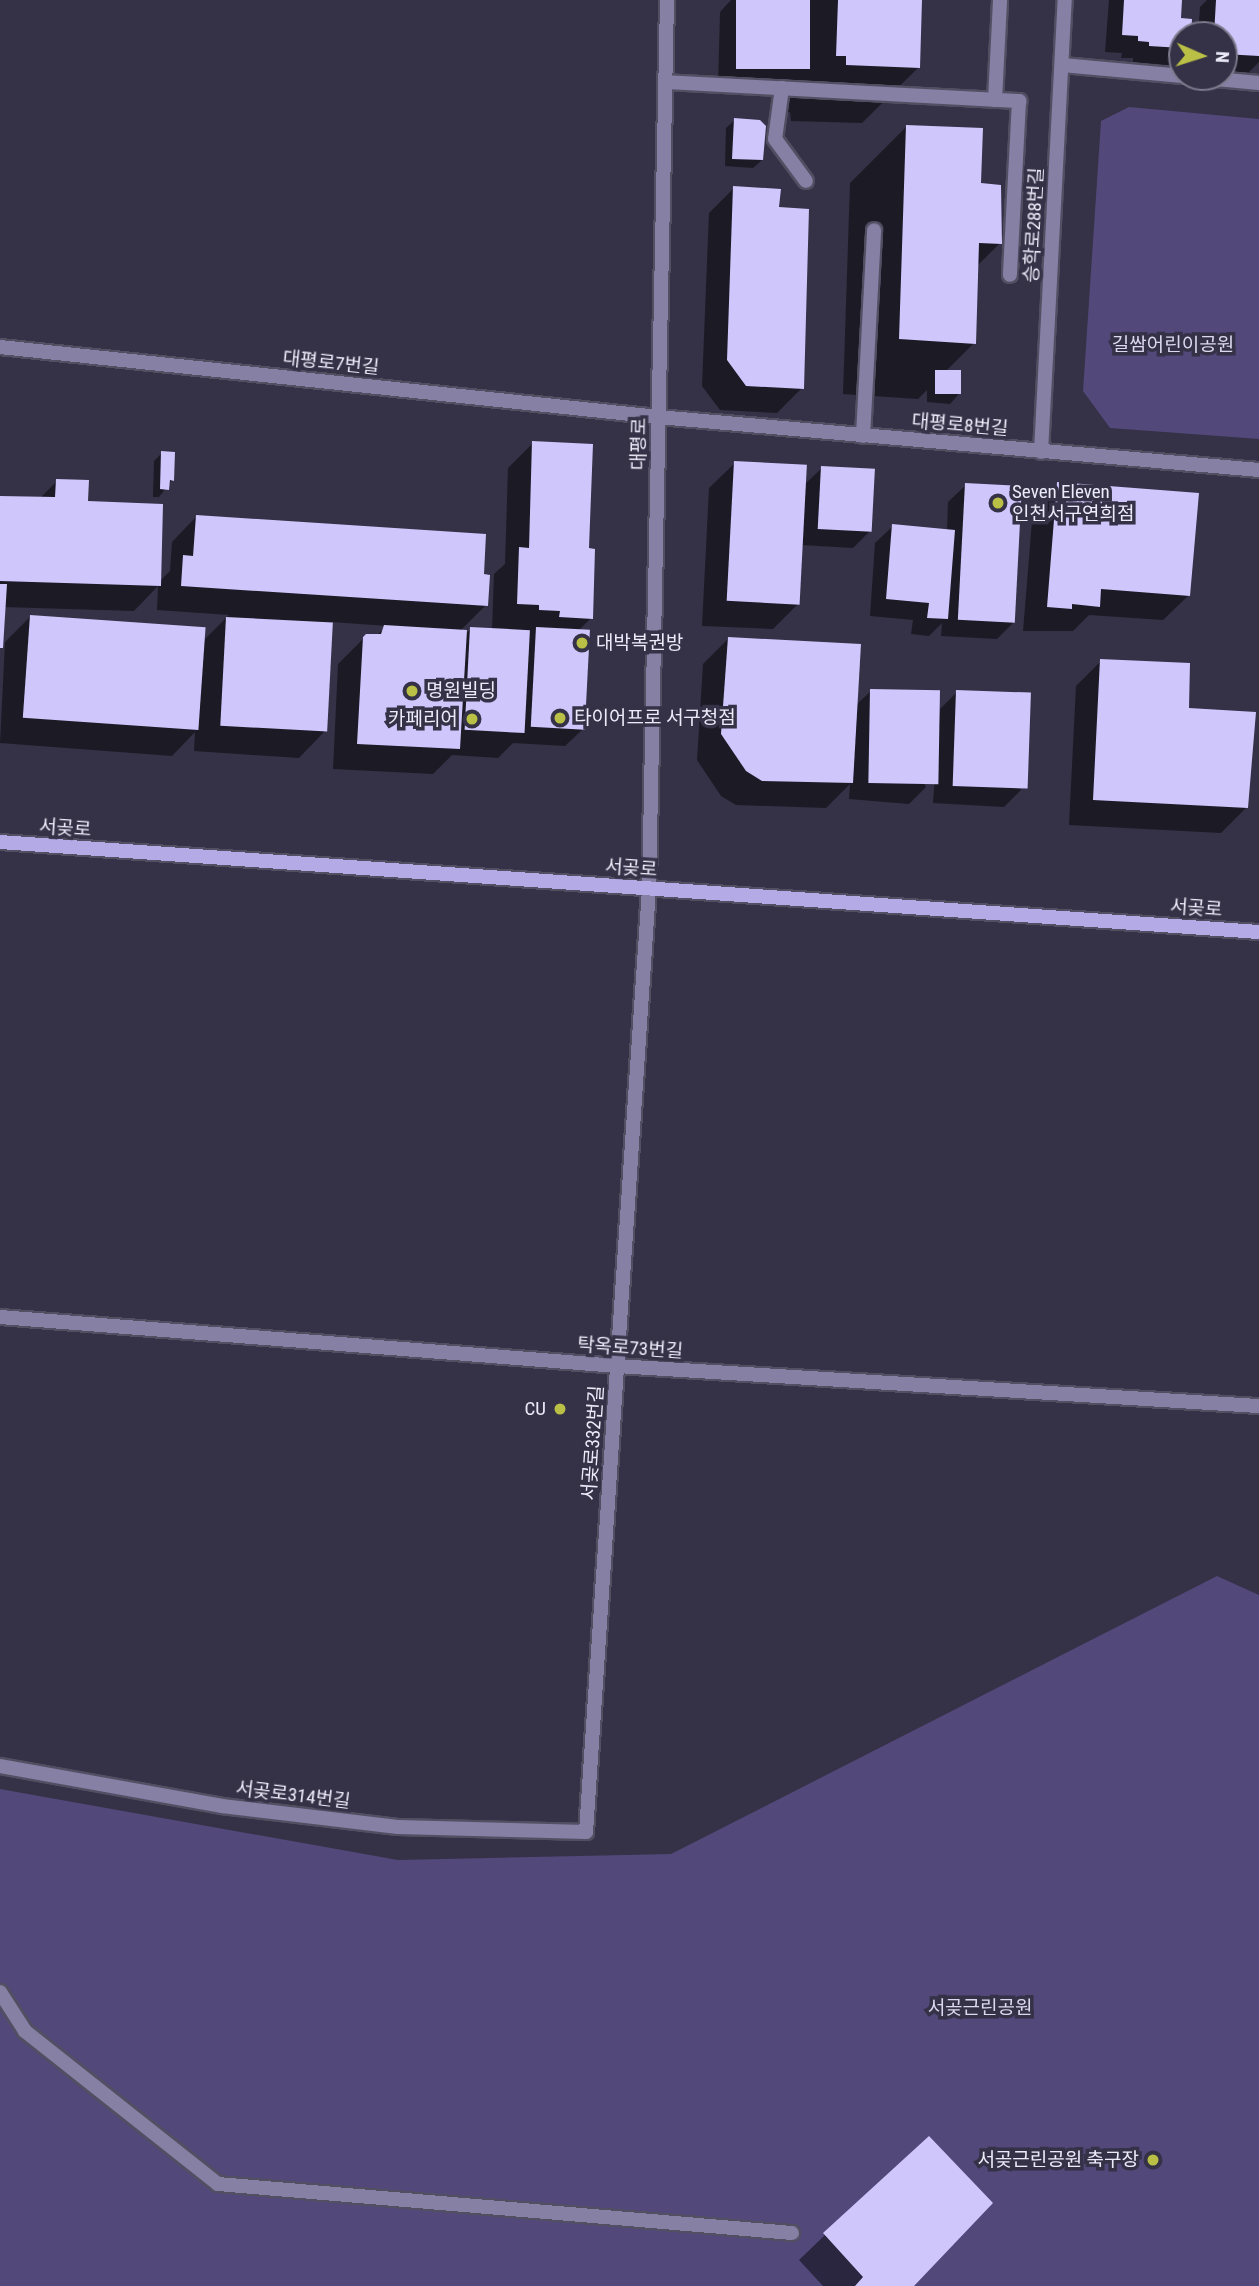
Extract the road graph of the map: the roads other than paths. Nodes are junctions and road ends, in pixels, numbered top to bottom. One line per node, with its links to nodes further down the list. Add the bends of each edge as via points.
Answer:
1 (667, 0): 7 (street, 대평로)
2 (1000, 0): 10 (street)
3 (1065, 0): 4 (street, 승학로288번길)
4 (1062, 65): 5 (street); 17 (street, 승학로288번길)
5 (1168, 75)
6 (1238, 81): 8 (street)
7 (665, 82): 9 (street); 15 (street, 대평로)
8 (1259, 83)
9 (782, 88): 10 (street); 11 (street, via 775,139)
10 (995, 100): 13 (street, via 1019,102)
11 (806, 181)
12 (874, 230): 16 (street)
13 (1010, 275)
14 (0, 347): 15 (street, 대평로7번길)
15 (658, 416): 16 (street, 대평로8번길); 20 (street, 대평로)
16 (863, 436): 17 (street, 대평로8번길)
17 (1041, 452): 18 (street, 대평로8번길)
18 (1259, 470)
19 (0, 842): 20 (main road, 서곶로)
20 (649, 889): 21 (main road, 서곶로); 23 (street, 서곶로332번길)
21 (1259, 932)
22 (0, 1317): 23 (street, 탁옥로73번길)
23 (617, 1366): 24 (street, 탁옥로73번길); 26 (street, 서곶로332번길)
24 (1259, 1406)
25 (0, 1766): 26 (street, 서곶로314번길, via 222,1806 398,1827)
26 (586, 1832)
27 (0, 1992): 28 (street, via 24,2031 218,2184)
28 (792, 2233)

